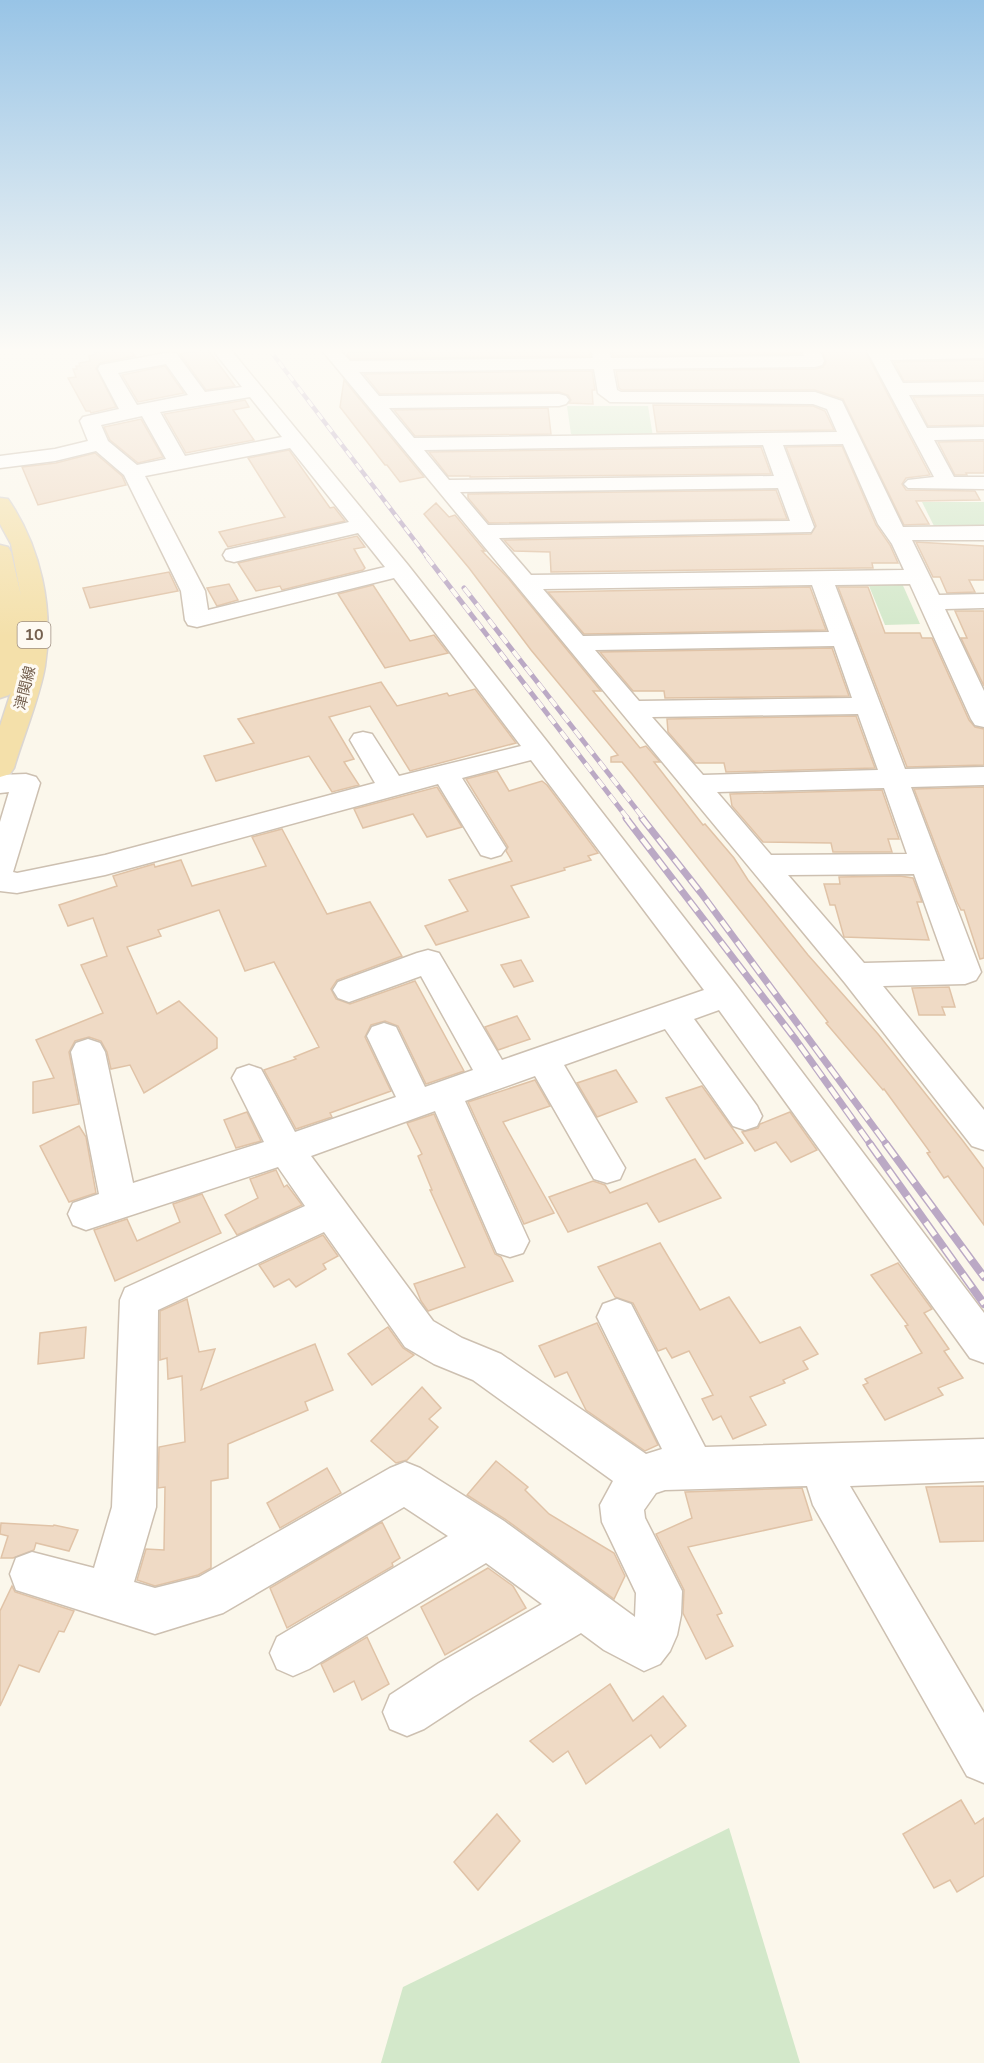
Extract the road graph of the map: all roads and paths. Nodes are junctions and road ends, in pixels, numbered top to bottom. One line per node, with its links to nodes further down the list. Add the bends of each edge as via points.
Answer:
1 (94, 445): 11 (street)
2 (101, 445): 13 (street)
3 (165, 445): 12 (street)
4 (273, 445): 12 (street)
5 (298, 445): 21 (street)
6 (411, 445): 19 (street)
7 (565, 445): 17 (street)
8 (773, 445): 14 (street)
9 (853, 445): 24 (street)
10 (927, 445): 15 (street)
11 (0, 462)
12 (179, 464): 13 (street)
13 (133, 472): 27 (street, via 193,591 197,620)
14 (786, 482): 17 (street); 22 (street, via 803,527)
15 (947, 483): 16 (street); 18 (street)
16 (984, 483)
17 (571, 484): 19 (street)
18 (915, 484)
19 (443, 486): 22 (street)
20 (0, 504): 42 (main road, 津関線 / 10, via 25,554 34,624 32,667)
21 (363, 525): 26 (street); 27 (street)
22 (483, 532): 30 (street)
23 (984, 533): 24 (street)
24 (896, 534): 28 (street)
25 (0, 552): 36 (main road, 津関線 / 10, via 10,594 11,627)
26 (234, 555)
27 (400, 570): 41 (street)
28 (917, 577): 29 (street); 32 (street)
29 (821, 578): 30 (street); 33 (street)
30 (524, 582): 34 (street)
31 (984, 601): 32 (street)
32 (930, 602): 35 (street)
33 (842, 639): 34 (street); 37 (street)
34 (576, 643): 38 (street)
35 (973, 670): 39 (street)
36 (0, 690)
37 (867, 706): 38 (street); 45 (street)
38 (634, 709): 47 (street)
39 (984, 719)
40 (363, 740): 48 (street)
41 (539, 750): 43 (street); 56 (street)
42 (0, 768)
43 (446, 774): 48 (street); 49 (street)
44 (984, 776): 45 (street)
45 (895, 779): 47 (street); 50 (street)
46 (0, 784): 52 (street, via 26,783)
47 (696, 784): 51 (street)
48 (392, 787): 53 (street, via 105,865 17,883)
49 (492, 848)
50 (926, 864): 51 (street); 54 (street, via 965,972)
51 (764, 866): 54 (street)
52 (0, 869)
53 (0, 881)
54 (856, 975): 65 (street)
55 (349, 990): 61 (street, via 428,961)
56 (726, 995): 57 (street); 73 (street)
57 (672, 1014): 60 (street); 64 (street)
58 (384, 1036): 63 (street)
59 (88, 1052): 68 (street)
60 (543, 1059): 61 (street); 67 (street)
61 (494, 1077): 63 (street)
62 (249, 1078): 66 (street)
63 (430, 1099): 66 (street); 71 (street)
64 (745, 1116)
65 (984, 1136)
66 (286, 1150): 68 (street); 69 (street)
67 (608, 1168)
68 (119, 1204): 70 (street)
69 (329, 1212): 77 (street, via 419,1334 487,1367); 80 (street, via 139,1300 134,1507 111,1585)
70 (86, 1214)
71 (510, 1241)
72 (616, 1317): 76 (street)
73 (984, 1345)
74 (984, 1460): 75 (street)
75 (829, 1464): 76 (street); 84 (street, via 828,1490)
76 (694, 1468): 77 (street, via 665,1469)
77 (642, 1476): 81 (street, via 622,1505 624,1522 660,1591 654,1635 644,1648)
78 (488, 1538): 80 (street, via 405,1483 207,1597 155,1611 116,1599); 81 (street); 82 (street)
79 (32, 1574): 80 (street, via 99,1592)
80 (113, 1591)
81 (582, 1607): 83 (street)
82 (293, 1653)
83 (407, 1712)
84 (984, 1759)

